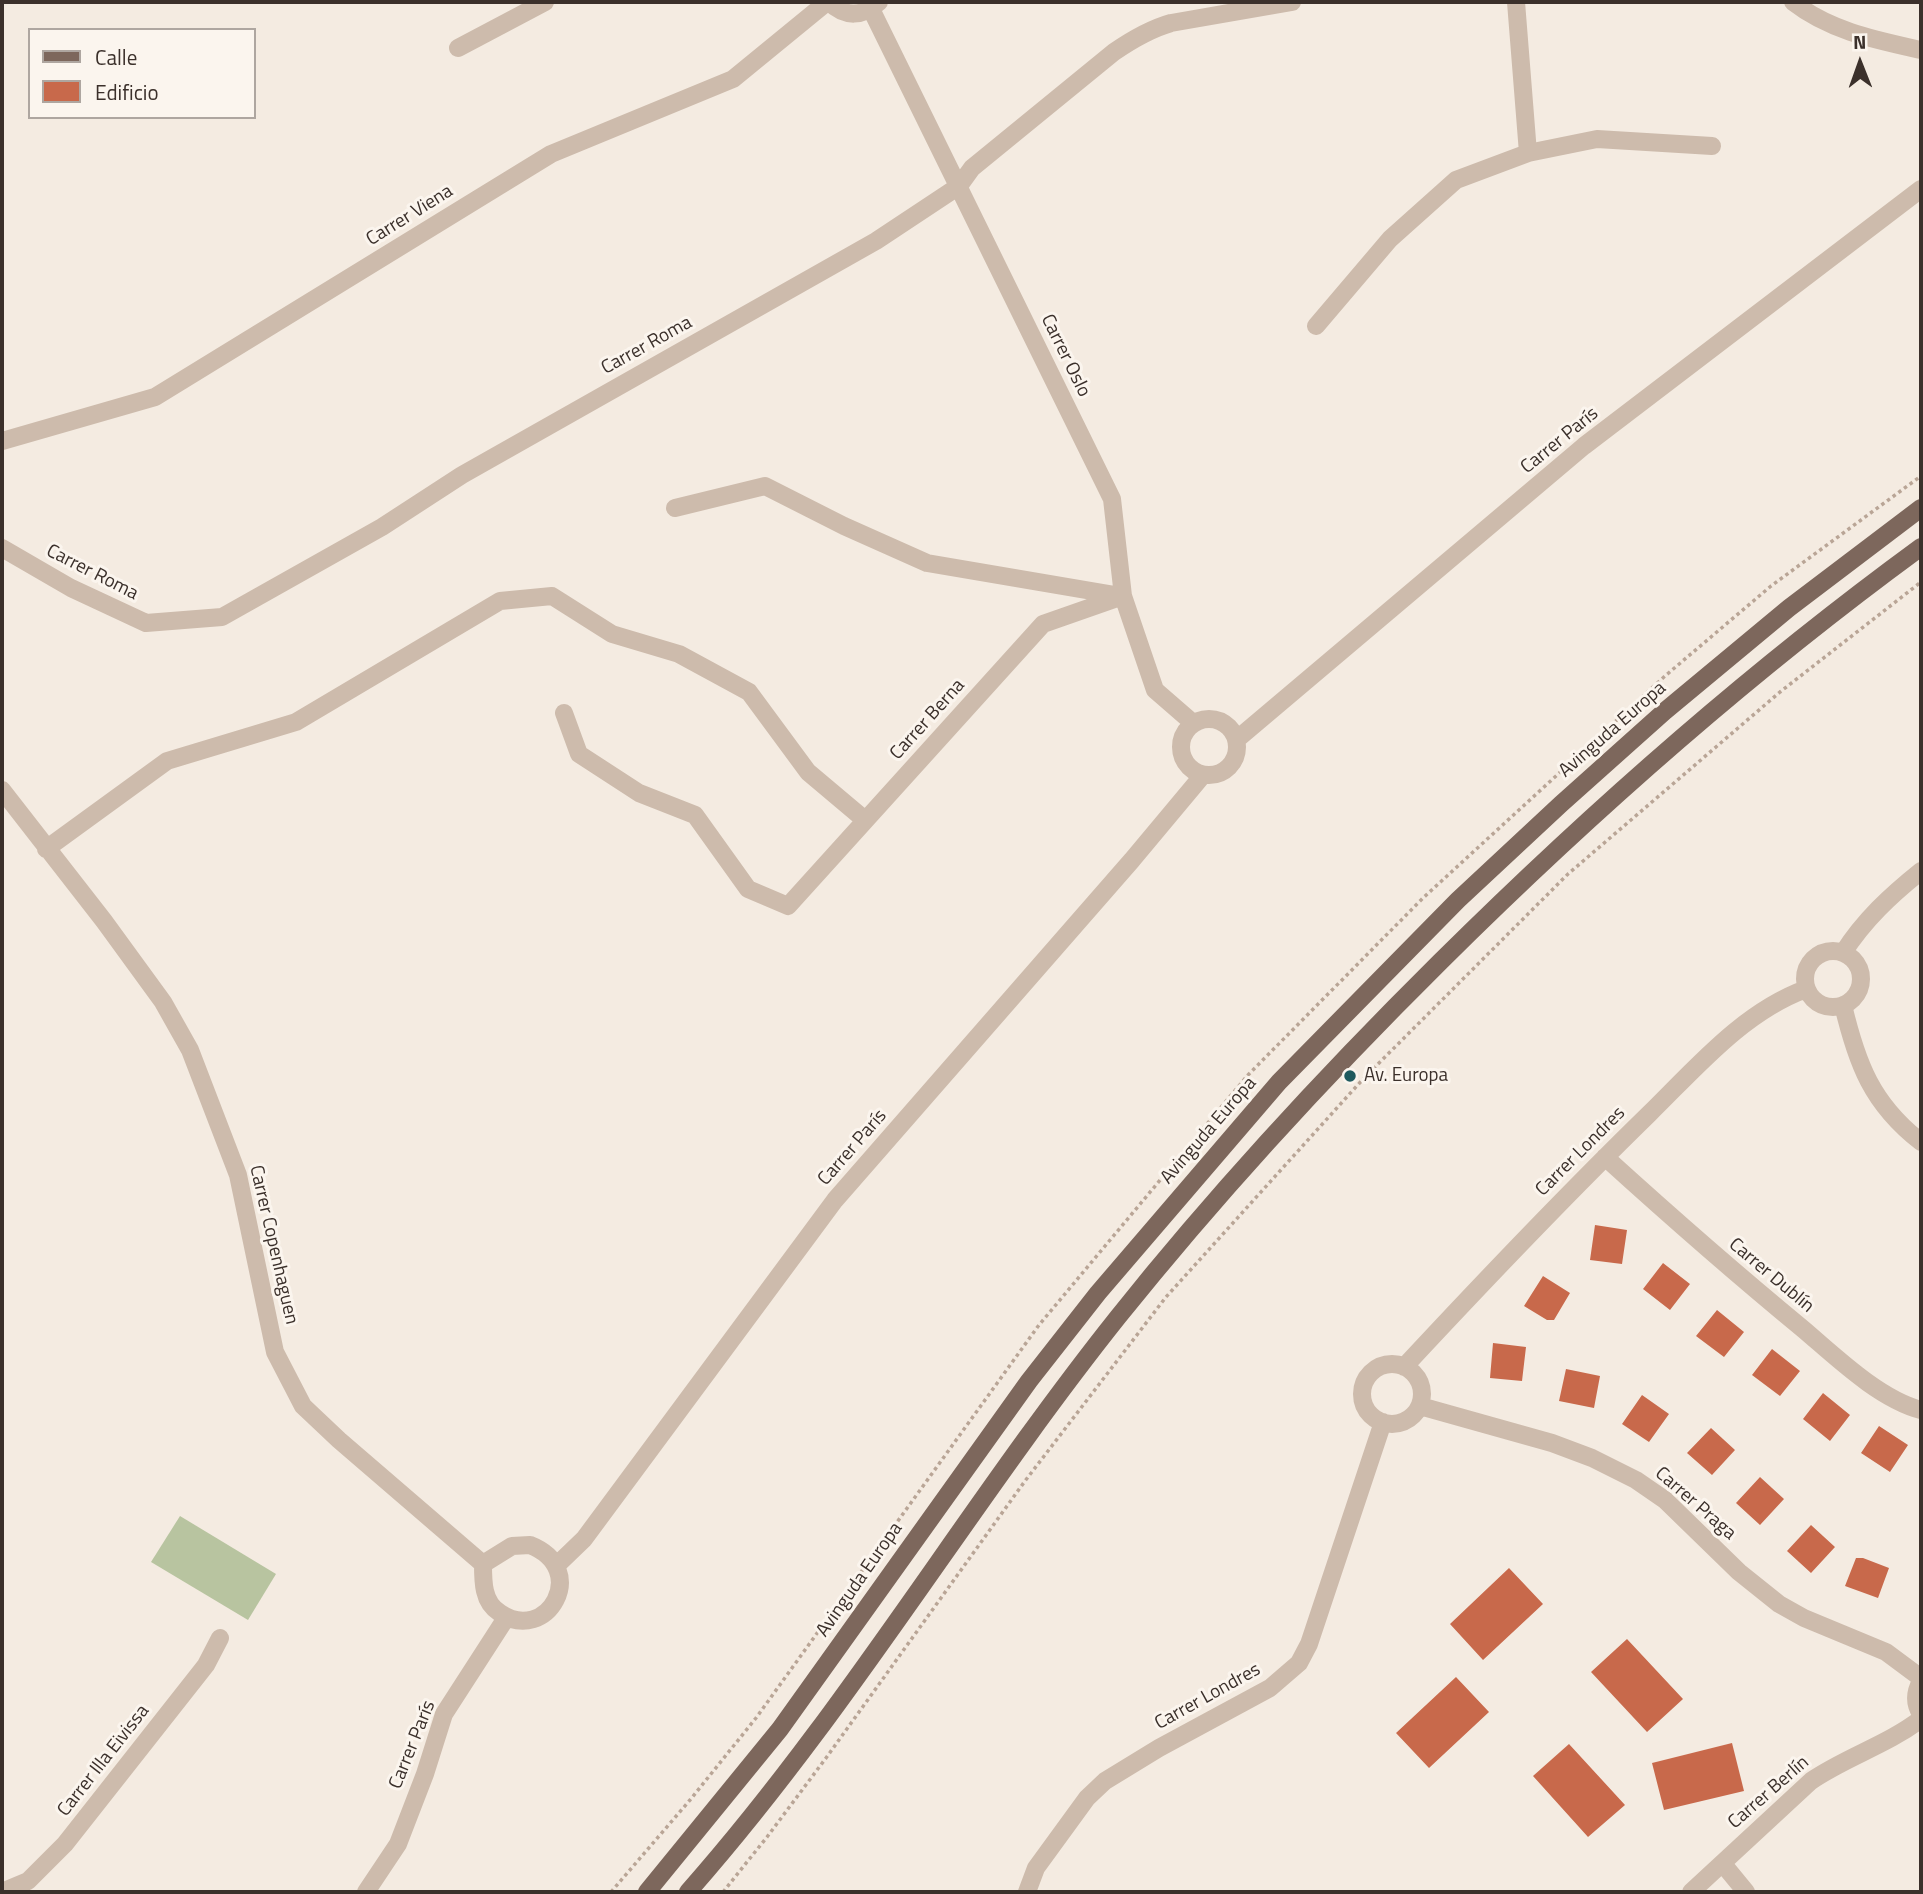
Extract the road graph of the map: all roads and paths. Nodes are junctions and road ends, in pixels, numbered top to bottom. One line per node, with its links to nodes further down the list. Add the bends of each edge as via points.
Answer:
1 (545, 2): 7 (street)
2 (828, 2): 6 (street, via 853,15); 14 (street, Carrer Viena, via 733,79 551,154 155,397)
3 (1292, 2): 11 (street, Carrer Roma, via 1153,28 1114,52 972,168)
4 (1516, 2): 10 (street)
5 (1793, 2): 8 (street, via 1845,30)
6 (875, 5): 11 (street, Carrer Oslo)
7 (458, 48)
8 (1921, 50)
9 (1712, 146): 10 (street, via 1597,139)
10 (1528, 153): 13 (street, via 1456,180 1390,239)
11 (959, 186): 18 (street, Carrer Roma, via 876,241 222,617 146,623 71,588); 20 (street, Carrer Oslo, via 1112,499)
12 (1921, 189): 23 (street, Carrer París, via 1584,446)
13 (1316, 326)
14 (2, 441)
15 (675, 508): 20 (street, via 765,486 927,563)
16 (1921, 508): 34 (main road, Avinguda Europa, via 1789,608 1665,711 1458,900 1279,1082)
17 (1921, 547): 35 (main road, via 1689,730 1499,904 1294,1112 1190,1228)
18 (2, 548)
19 (1921, 582): 51 (path, via 1780,692 1568,874 1355,1088 1166,1297)
20 (1123, 596): 22 (street, Carrer Oslo, via 1155,690); 26 (street, Carrer Berna, via 1043,624)
21 (564, 713): 26 (street, Carrer Berna, via 579,754 639,793 695,815 748,889 788,906)
22 (1193, 723): 23 (street, via 1219,721); 24 (street, via 1180,747 1187,765)
23 (1237, 740): 24 (street, via 1229,767)
24 (1203, 775): 41 (street, Carrer París, via 835,1200 584,1539)
25 (2, 790): 27 (street, Carrer Copenhaguen)
26 (865, 820): 27 (street, via 808,772 749,692 679,654 612,634 552,596 500,601 296,722 167,761)
27 (46, 849): 40 (street, Carrer Copenhaguen, via 163,1002 190,1050 238,1175 275,1352 303,1406)
28 (1921, 871): 29 (street, via 1867,919)
29 (1843, 953): 30 (street, via 1826,951 1810,961); 31 (street, via 1859,967 1861,977 1857,994)
30 (1806, 989): 31 (street, via 1817,1002); 33 (street, Carrer Londres, via 1787,995 1740,1028)
31 (1843, 1005): 32 (street, via 1854,1049 1871,1087 1892,1116)
32 (1921, 1142)
33 (1605, 1157): 36 (street, Carrer Londres); 38 (street, Carrer Dublín, via 1845,1364 1907,1406)
34 (1062, 1339): 35 (main road); 49 (main road, Avinguda Europa, via 960,1474 780,1729)
35 (1086, 1358): 50 (main road, via 793,1764)
36 (1404, 1367): 37 (street, via 1419,1380); 39 (street, via 1385,1365 1368,1376 1364,1385 1364,1404)
37 (1420, 1406): 39 (street, via 1405,1421); 44 (street, Carrer Praga, via 1552,1443 1636,1480 1779,1604 1886,1652)
38 (1921, 1410)
39 (1383, 1422): 52 (street, Carrer Londres, via 1310,1644 1298,1663 1270,1688 1105,1781 1087,1798 1037,1868)
40 (483, 1564): 41 (street, via 512,1546 530,1545); 42 (street, via 485,1592 495,1610)
41 (556, 1565): 42 (street, via 560,1591 555,1603 530,1620)
42 (506, 1618): 48 (street, Carrer París, via 444,1714 398,1844)
43 (220, 1638): 47 (street, Carrer Illa Eivissa, via 206,1665 65,1844 28,1881)
44 (1921, 1680): 45 (street, via 1916,1700)
45 (1921, 1717): 46 (street, Carrer Berlín, via 1902,1733 1811,1781)
46 (1723, 1864): 53 (street, Carrer Berlín); 54 (street)
47 (2, 1892)
48 (366, 1892)
49 (648, 1892)
50 (688, 1892)
51 (723, 1892)
52 (1027, 1892)
53 (1692, 1892)
54 (1746, 1892)

